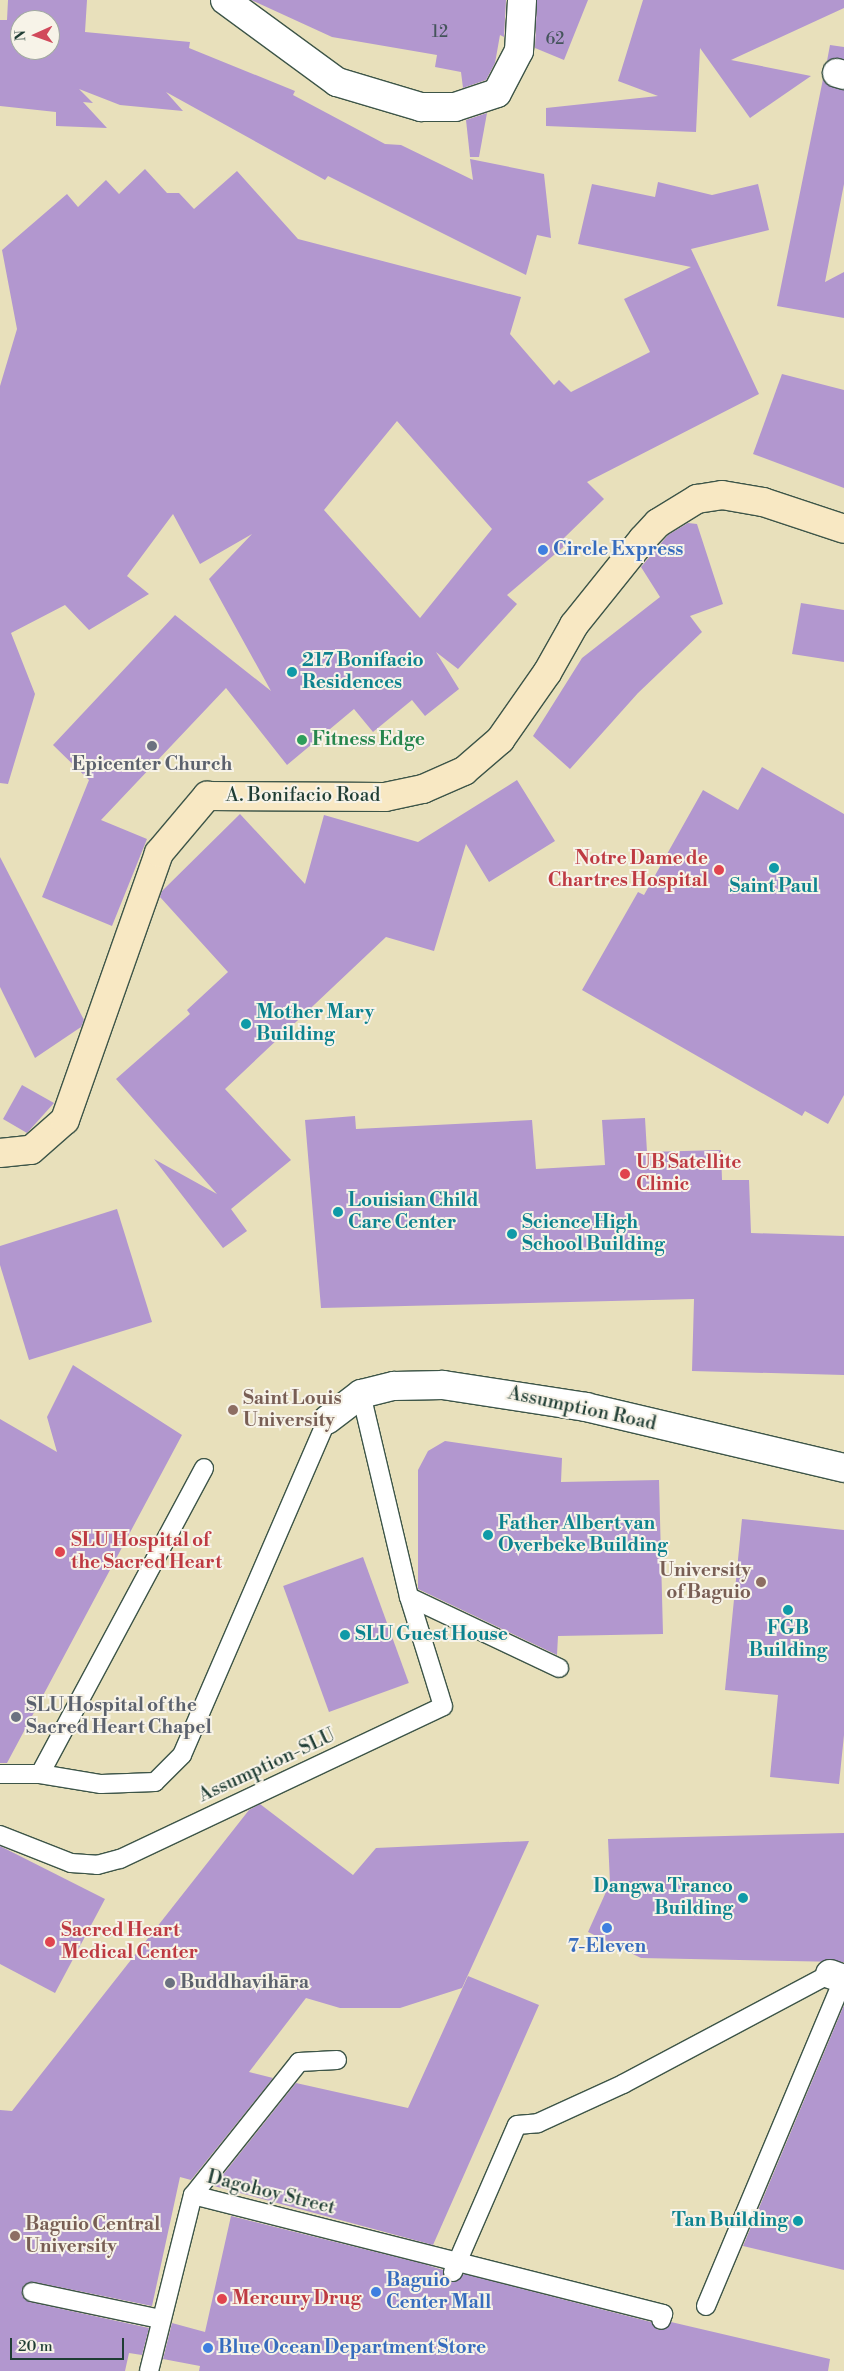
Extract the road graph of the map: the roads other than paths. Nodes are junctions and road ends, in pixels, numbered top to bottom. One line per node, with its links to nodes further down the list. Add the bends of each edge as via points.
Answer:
1 (225, 0): 2 (street, via 337,82 421,107 455,107 497,93 520,51)
2 (522, 0)
3 (844, 529): 4 (main road, A. Bonifacio Road, via 763,502 722,495 697,499 658,523 643,539 574,625 547,673 500,740 464,771 423,790 385,797 207,796 159,853 65,1120 31,1150)
4 (0, 1154)
5 (361, 1394): 6 (street, Assumption Road); 8 (street, Assumption Road, via 394,1386 499,1391); 9 (lane, Assumption-SLU)
6 (327, 1420): 12 (lane, via 182,1755 155,1782 101,1784)
7 (204, 1468): 12 (lane)
8 (844, 1468)
9 (410, 1597): 10 (lane); 13 (lane, Assumption-SLU, via 443,1706 120,1859 96,1865 71,1863)
10 (559, 1668)
11 (0, 1774): 12 (lane)
12 (40, 1774)
13 (0, 1835)
14 (839, 1977): 17 (lane, via 623,2084 538,2123 517,2125); 19 (lane)
15 (337, 2060): 16 (lane, via 299,2062)
16 (193, 2195): 17 (lane, Dagohoy Street); 20 (lane, Dagohoy Street)
17 (455, 2268): 21 (lane, Dagohoy Street, via 663,2314)
18 (32, 2292): 20 (lane)
19 (706, 2306)
20 (160, 2319): 22 (lane, Dagohoy Street)
21 (662, 2320)
22 (149, 2371)

